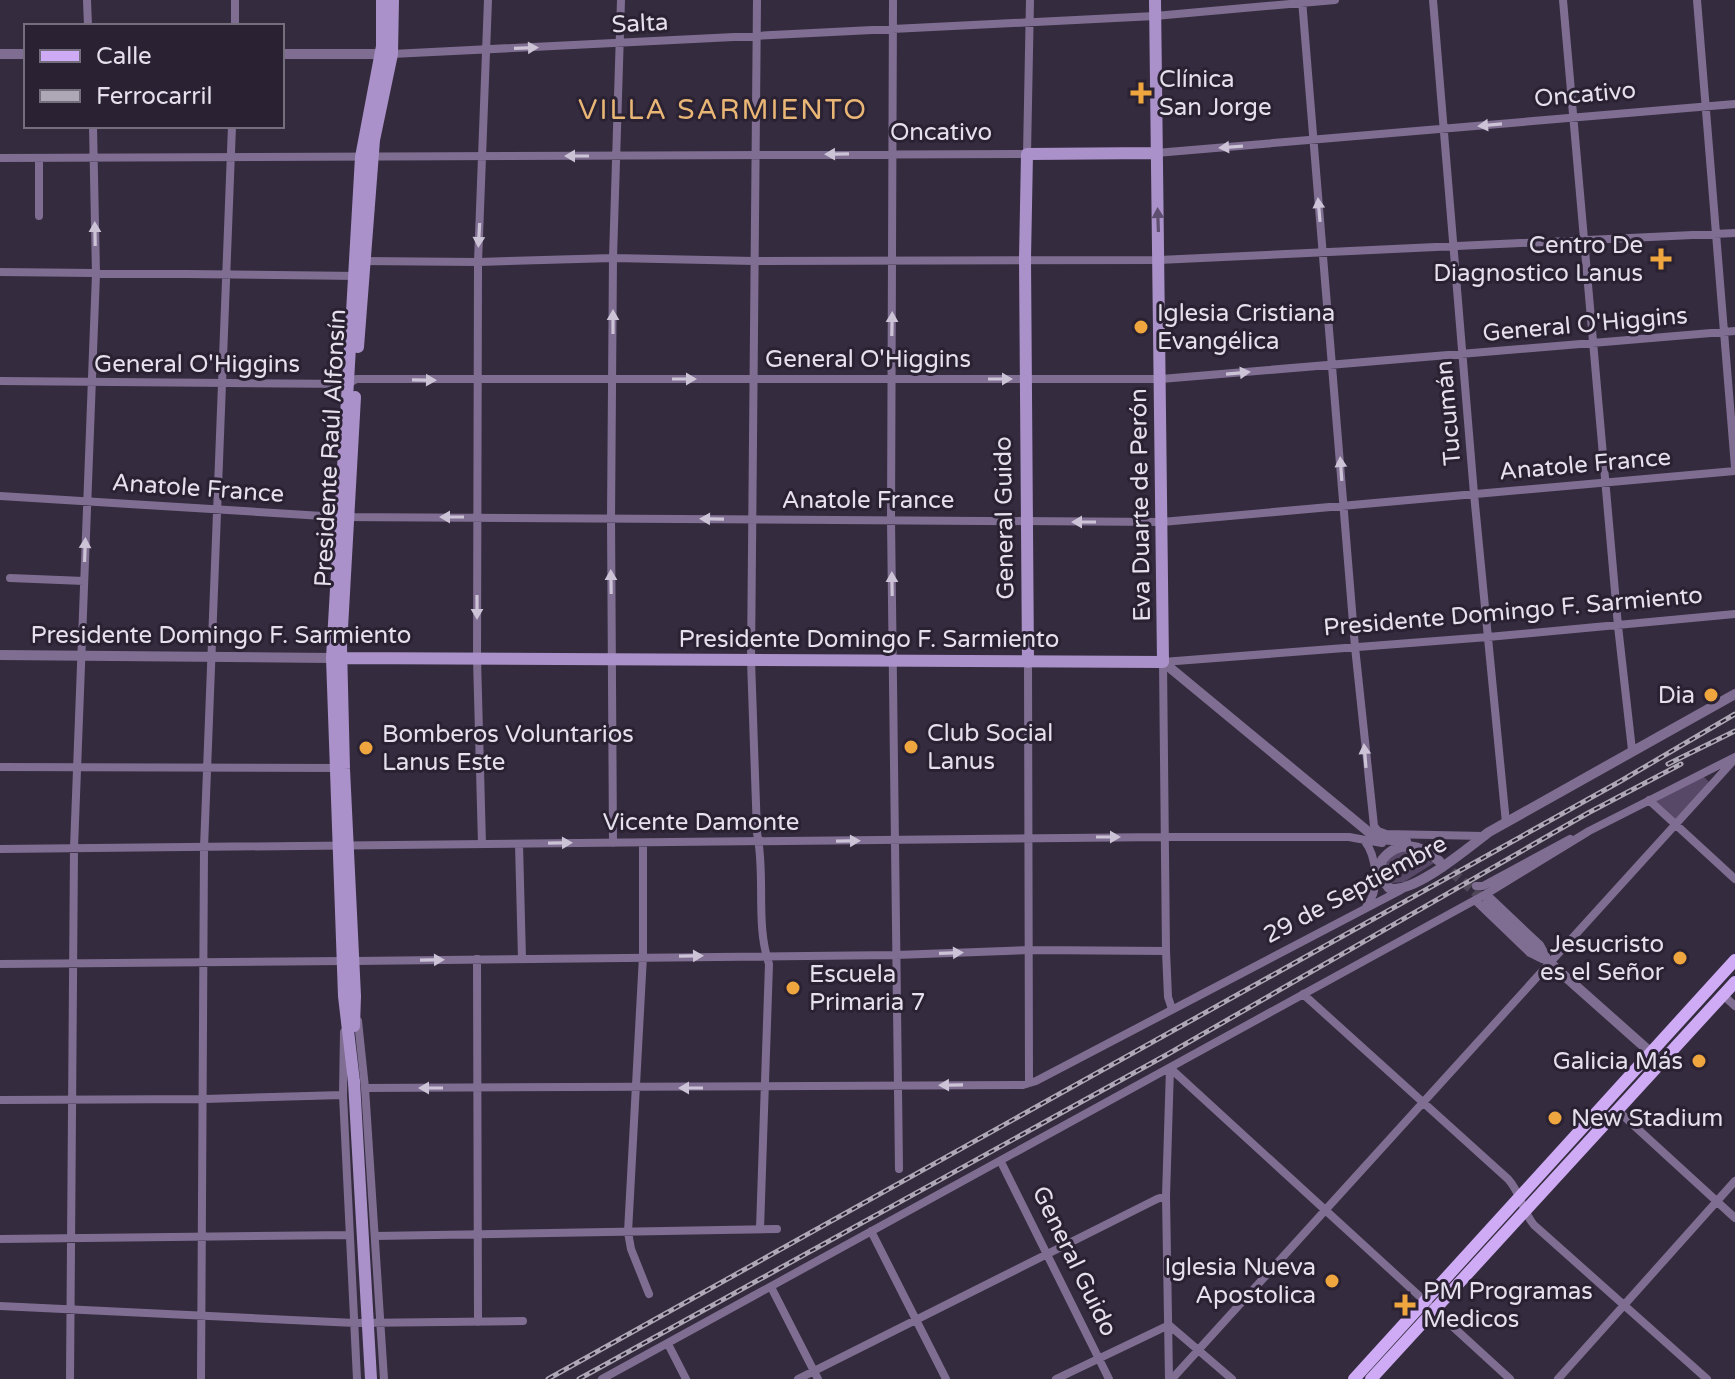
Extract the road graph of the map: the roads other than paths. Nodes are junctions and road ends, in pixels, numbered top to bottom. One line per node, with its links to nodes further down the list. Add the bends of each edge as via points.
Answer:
1 (87, 0): 18 (street)
2 (235, 0): 19 (street)
3 (382, 0): 27 (main road, Presidente Raúl Alfonsín)
4 (393, 0): 27 (main road, Presidente Raúl Alfonsín, via 395,34)
5 (488, 0): 23 (street)
6 (621, 0): 22 (street)
7 (757, 0): 21 (street)
8 (893, 0): 20 (street)
9 (1030, 0): 17 (street, General Guido)
10 (1155, 0): 16 (main road, Eva Duarte de Perón)
11 (1335, 0): 15 (street, Salta)
12 (1433, 0): 33 (street, Tucumán)
13 (1563, 0): 30 (street)
14 (1697, 0): 29 (street)
15 (1302, 1): 16 (street, Salta); 34 (street)
16 (1155, 16): 17 (street, Salta); 36 (main road, Eva Duarte de Perón)
17 (1030, 22): 20 (street, Salta); 37 (street, General Guido)
18 (88, 24)
19 (235, 24)
20 (893, 30): 21 (street, Salta); 35 (street)
21 (757, 37): 22 (street, Salta); 39 (street)
22 (620, 44): 23 (street, Salta, one-way to 22); 38 (street)
23 (487, 49): 27 (street, Salta); 42 (street)
24 (0, 54): 25 (street)
25 (24, 54)
26 (284, 54): 27 (street, Salta)
27 (386, 54): 45 (main road, Presidente Raúl Alfonsín)
28 (1735, 104): 29 (street, Oncativo)
29 (1707, 106): 30 (street, Oncativo); 48 (street)
30 (1575, 117): 33 (street, Oncativo, one-way to 33); 49 (street)
31 (93, 128): 40 (street)
32 (232, 128): 41 (street)
33 (1442, 129): 34 (street, Oncativo); 50 (street, Tucumán)
34 (1313, 141): 36 (street, Oncativo, one-way to 36); 51 (street, one-way to 34)
35 (893, 153): 37 (street, Oncativo); 39 (street, Oncativo, one-way to 39); 57 (street)
36 (1156, 153): 37 (main road, Oncativo); 54 (main road, Eva Duarte de Perón, one-way to 36)
37 (1027, 154): 53 (main road, General Guido)
38 (617, 156): 39 (street, Oncativo); 42 (street, Oncativo, one-way to 42); 52 (street)
39 (756, 156): 56 (street)
40 (94, 157): 41 (street, Oncativo); 44 (street, Oncativo); 60 (street, one-way to 40)
41 (230, 157): 45 (street, Oncativo); 61 (street)
42 (483, 157): 45 (street, Oncativo); 58 (street, one-way to 58)
43 (0, 158): 44 (street, Oncativo)
44 (39, 158): 46 (street)
45 (366, 158): 55 (main road, Presidente Raúl Alfonsín)
46 (39, 216)
47 (1735, 233): 48 (street)
48 (1717, 234): 49 (street); 64 (street)
49 (1584, 240): 50 (street); 65 (street)
50 (1455, 246): 51 (street); 66 (street, Tucumán)
51 (1322, 251): 54 (street); 67 (street)
52 (613, 258): 56 (street); 58 (street); 68 (street, one-way to 52)
53 (1025, 259): 54 (street); 57 (street); 70 (main road, General Guido)
54 (1159, 260): 71 (main road, Eva Duarte de Perón)
55 (359, 261): 58 (street); 62 (main road, Presidente Raúl Alfonsín)
56 (754, 261): 57 (street); 69 (street)
57 (892, 261): 73 (street, one-way to 57)
58 (478, 262): 72 (street)
59 (0, 272): 60 (street)
60 (96, 274): 61 (street); 76 (street)
61 (226, 274): 62 (street); 77 (street)
62 (358, 276): 75 (main road, Presidente Raúl Alfonsín)
63 (1735, 331): 64 (street, General O'Higgins)
64 (1723, 332): 65 (street, General O'Higgins); 78 (street)
65 (1593, 343): 66 (street, General O'Higgins); 79 (street)
66 (1463, 354): 67 (street, General O'Higgins); 80 (street, Tucumán)
67 (1334, 365): 71 (street, General O'Higgins, one-way to 67); 83 (street, one-way to 67)
68 (612, 379): 69 (street, General O'Higgins, one-way to 69); 72 (street, General O'Higgins); 87 (street)
69 (753, 379): 73 (street, General O'Higgins); 88 (street)
70 (1025, 379): 71 (street, General O'Higgins); 73 (street, General O'Higgins, one-way to 70); 90 (main road, General Guido)
71 (1161, 379): 91 (main road, Eva Duarte de Perón)
72 (478, 380): 75 (street, General O'Higgins, one-way to 72); 86 (street)
73 (891, 380): 89 (street)
74 (0, 381): 76 (street, General O'Higgins)
75 (352, 382): 77 (street, General O'Higgins); 85 (main road, Presidente Raúl Alfonsín)
76 (91, 383): 77 (street, General O'Higgins); 82 (street)
77 (220, 383): 84 (street)
78 (1735, 469): 79 (street, Anatole France)
79 (1606, 482): 80 (street, Anatole France); 95 (street)
80 (1474, 494): 83 (street, Anatole France); 96 (street, Tucumán)
81 (0, 496): 82 (street, Anatole France)
82 (86, 501): 84 (street, Anatole France); 93 (street, one-way to 82)
83 (1344, 505): 91 (street, Anatole France); 97 (street)
84 (215, 510): 85 (street, Anatole France); 100 (street)
85 (344, 517): 86 (street, Anatole France, one-way to 85); 101 (main road, Presidente Raúl Alfonsín)
86 (477, 517): 87 (street, Anatole France); 102 (street, one-way to 102)
87 (611, 518): 88 (street, Anatole France, one-way to 87); 103 (street, one-way to 87)
88 (752, 520): 89 (street, Anatole France); 104 (street)
89 (891, 520): 90 (street, Anatole France); 105 (street, one-way to 89)
90 (1026, 521): 91 (street, Anatole France, one-way to 90); 106 (main road, General Guido)
91 (1162, 522): 107 (main road, Eva Duarte de Perón)
92 (10, 578): 93 (street)
93 (84, 581): 99 (street)
94 (1735, 614): 95 (street, Presidente Domingo F. Sarmiento)
95 (1618, 626): 96 (street, Presidente Domingo F. Sarmiento); 109 (street)
96 (1488, 637): 97 (street, Presidente Domingo F. Sarmiento); 117 (street, Tucumán)
97 (1355, 647): 107 (street, Presidente Domingo F. Sarmiento); 120 (street, one-way to 97)
98 (0, 655): 99 (street, Presidente Domingo F. Sarmiento)
99 (81, 656): 100 (street, Presidente Domingo F. Sarmiento); 112 (street)
100 (209, 657): 101 (street, Presidente Domingo F. Sarmiento); 114 (street)
101 (336, 658): 102 (main road, Presidente Domingo F. Sarmiento); 113 (main road, Presidente Raúl Alfonsín)
102 (477, 658): 103 (main road, Presidente Domingo F. Sarmiento); 130 (street)
103 (612, 660): 104 (main road, Presidente Domingo F. Sarmiento); 127 (street)
104 (751, 660): 105 (main road, Presidente Domingo F. Sarmiento); 126 (street)
105 (893, 662): 106 (main road, Presidente Domingo F. Sarmiento); 125 (street)
106 (1028, 662): 107 (main road, Presidente Domingo F. Sarmiento); 122 (street, General Guido)
107 (1163, 662): 116 (street); 123 (street, Eva Duarte de Perón)
108 (1735, 694): 109 (street, 29 de Septiembre)
109 (1632, 750): 117 (street, 29 de Septiembre)
110 (1735, 758): 115 (street); 118 (street)
111 (0, 767): 112 (street)
112 (76, 767): 114 (street); 133 (street)
113 (339, 768): 114 (street); 129 (main road, Presidente Raúl Alfonsín)
114 (206, 769): 134 (street)
115 (1649, 800): 118 (street); 119 (street)
116 (1354, 819): 120 (street); 124 (street)
117 (1506, 823): 121 (street, 29 de Septiembre)
118 (1676, 824): 136 (street); 152 (street)
119 (1589, 831): 137 (street); 139 (street)
120 (1371, 835): 121 (street, Vicente Damonte); 124 (street, Vicente Damonte); 132 (street, Vicente Damonte); 132 (street, via 1415,841 1441,859); 141 (street, via 1376,887)
121 (1484, 836): 138 (street, 29 de Septiembre)
122 (1030, 837): 123 (street, Vicente Damonte, one-way to 123); 125 (street, Vicente Damonte); 142 (street, General Guido)
123 (1164, 837): 124 (street, Vicente Damonte); 143 (street, Eva Duarte de Perón)
124 (1349, 837)
125 (896, 840): 126 (street, Vicente Damonte, one-way to 125); 145 (street)
126 (759, 842): 128 (street, Vicente Damonte); 144 (street)
127 (613, 843): 128 (street, Vicente Damonte); 131 (street, Vicente Damonte, one-way to 127)
128 (643, 843): 146 (street)
129 (343, 844): 130 (street, Vicente Damonte); 134 (street, Vicente Damonte); 150 (main road, Presidente Raúl Alfonsín)
130 (482, 844): 131 (street, Vicente Damonte)
131 (519, 844): 148 (street)
132 (1402, 845): 138 (street, via 1386,855 1379,869 1386,886)
133 (74, 848): 134 (street, Vicente Damonte); 135 (street, Vicente Damonte); 154 (street)
134 (204, 848): 151 (street)
135 (0, 849)
136 (1735, 879)
137 (1476, 886)
138 (1402, 890): 141 (street, 29 de Septiembre)
139 (1487, 898): 140 (street); 152 (street)
140 (1475, 900): 152 (street, via 1530,953); 156 (street)
141 (1364, 909): 160 (street, 29 de Septiembre)
142 (1030, 950): 143 (street); 145 (street, one-way to 142); 164 (street, General Guido)
143 (1166, 951): 160 (street, Eva Duarte de Perón)
144 (766, 955): 145 (street); 146 (street, one-way to 144); 167 (street)
145 (896, 955): 166 (street)
146 (643, 956): 148 (street); 169 (street)
147 (477, 959): 148 (street); 150 (street, one-way to 147); 168 (street)
148 (522, 959)
149 (1735, 960): 161 (main road)
150 (348, 961): 151 (street); 158 (main road, Presidente Raúl Alfonsín)
151 (204, 962): 154 (street); 171 (street)
152 (1550, 963): 161 (street); 174 (street)
153 (0, 964): 154 (street)
154 (72, 964): 173 (street)
155 (1735, 982): 157 (main road)
156 (1303, 994): 163 (street); 174 (street)
157 (1723, 995): 159 (street); 162 (main road)
158 (350, 996): 165 (street, Presidente Raúl Alfonsín); 165 (main road, Presidente Raúl Alfonsín, via 352,1061); 170 (street, Presidente Raúl Alfonsín)
159 (1735, 1006)
160 (1172, 1009): 164 (street, 29 de Septiembre)
161 (1650, 1052): 162 (street); 179 (main road)
162 (1661, 1062): 175 (main road)
163 (1170, 1068): 176 (street); 180 (street); 182 (street)
164 (1029, 1083): 166 (street, one-way to 166)
165 (360, 1085): 168 (street, one-way to 165); 192 (street); 217 (main road, bridge)
166 (898, 1086): 167 (street); 177 (street)
167 (764, 1087): 169 (street, one-way to 169); 185 (street)
168 (477, 1088): 169 (street); 190 (street)
169 (636, 1088): 188 (street)
170 (343, 1095): 171 (street); 189 (street, Presidente Raúl Alfonsín)
171 (204, 1099): 173 (street); 191 (street)
172 (0, 1100): 173 (street)
173 (70, 1100): 193 (street)
174 (1423, 1102): 179 (street); 182 (street)
175 (1617, 1110): 181 (street); 183 (main road)
176 (1001, 1162): 187 (street); 195 (street, General Guido)
177 (899, 1169)
178 (1735, 1181): 181 (street)
179 (1521, 1195): 183 (street); 198 (main road)
180 (1166, 1196): 195 (street); 209 (street)
181 (1717, 1201): 184 (street); 199 (street)
182 (1325, 1210): 198 (street); 211 (street)
183 (1525, 1211): 199 (street); 202 (main road)
184 (1735, 1218)
185 (760, 1229): 186 (street); 188 (street)
186 (777, 1229)
187 (871, 1231): 196 (street); 205 (street)
188 (628, 1232): 190 (street); 197 (street)
189 (350, 1235): 191 (street); 207 (street, Presidente Raúl Alfonsín)
190 (479, 1235): 192 (street); 206 (street)
191 (202, 1236): 193 (street); 203 (street)
192 (375, 1236): 208 (street)
193 (71, 1238): 194 (street); 201 (street)
194 (0, 1239)
195 (1048, 1254): 205 (street); 212 (street, General Guido)
196 (771, 1287): 210 (street); 213 (street)
197 (649, 1294)
198 (1424, 1301): 202 (street); 227 (main road)
199 (1624, 1305): 230 (street); 231 (street)
200 (0, 1306): 201 (street)
201 (72, 1310): 203 (street); 214 (street)
202 (1434, 1311): 228 (main road); 229 (street)
203 (203, 1316): 207 (street); 215 (street)
204 (523, 1321): 206 (street)
205 (916, 1321): 213 (street); 222 (street)
206 (478, 1322): 208 (street)
207 (355, 1323): 208 (street); 216 (street, Presidente Raúl Alfonsín)
208 (381, 1323): 218 (street)
209 (1169, 1325): 211 (street); 212 (street); 225 (street)
210 (668, 1344): 219 (street); 220 (street)
211 (1198, 1349): 225 (street); 226 (street)
212 (1098, 1358): 223 (street); 224 (street, General Guido)
213 (816, 1375): 221 (street)
214 (70, 1379)
215 (201, 1379)
216 (357, 1379)
217 (371, 1379)
218 (384, 1379)
219 (602, 1379)
220 (686, 1379)
221 (798, 1379)
222 (946, 1379)
223 (1056, 1379)
224 (1109, 1379)
225 (1171, 1379)
226 (1232, 1379)
227 (1354, 1379)
228 (1371, 1379)
229 (1510, 1379)
230 (1558, 1379)
231 (1707, 1379)

